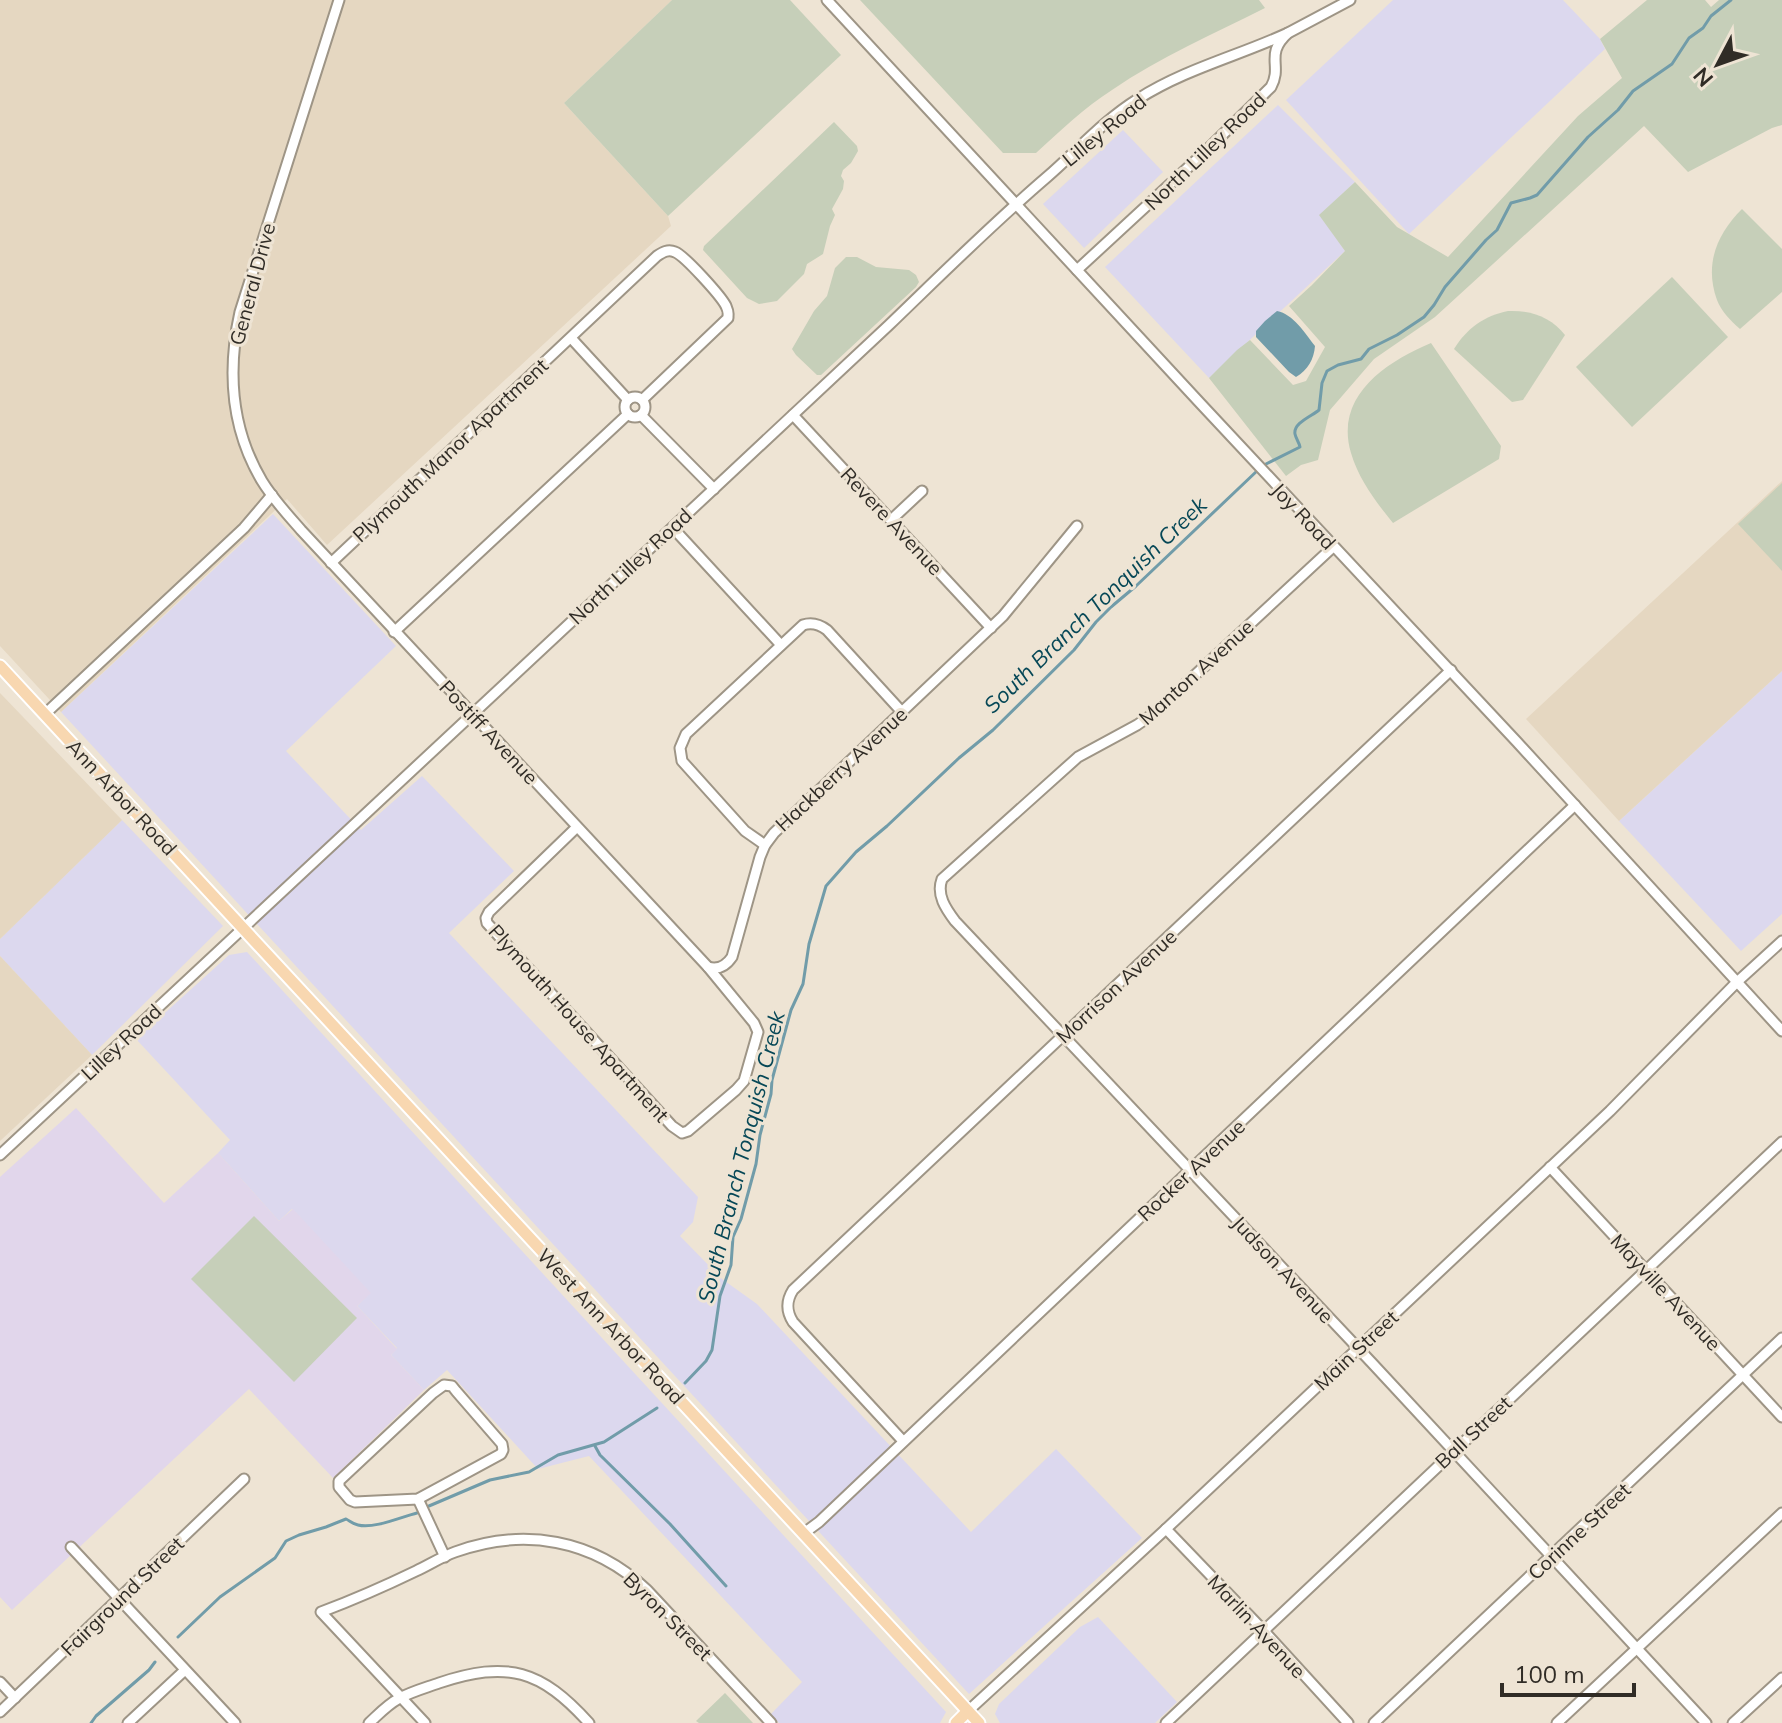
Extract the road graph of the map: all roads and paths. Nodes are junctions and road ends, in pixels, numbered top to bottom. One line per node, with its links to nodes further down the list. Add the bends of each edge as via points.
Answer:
1 (339, 0): 15 (street, General Drive, via 235,336 236,413 249,455)
2 (827, 0): 5 (street, Joy Road)
3 (1350, 0): 4 (street)
4 (1288, 33): 5 (street, Lilley Road, via 1187,72 1140,97); 6 (street, North Lilley Road, via 1275,50 1271,87)
5 (1016, 203): 6 (street, Joy Road); 12 (street, North Lilley Road)
6 (1077, 270): 19 (street, Joy Road)
7 (571, 338): 8 (street); 9 (street, Plymouth Manor Apartment, via 657,256 670,251 684,258 722,300 728,318); 20 (street, Plymouth Manor Apartment)
8 (628, 400): 9 (street); 10 (street)
9 (642, 400): 11 (street)
10 (628, 414): 11 (street); 22 (street)
11 (641, 415): 13 (street)
12 (793, 415): 13 (street, North Lilley Road); 16 (street, Revere Avenue)
13 (714, 489): 18 (street, North Lilley Road)
14 (922, 491): 16 (street)
15 (272, 495): 20 (street, Postiff Avenue); 27 (street, via 244,528)
16 (891, 520): 21 (street, Revere Avenue)
17 (1077, 526): 21 (street, Hackberry Avenue)
18 (673, 528): 23 (street); 28 (street, North Lilley Road)
19 (1333, 547): 25 (street, Joy Road); 32 (street, Manton Avenue, via 1153,714 1078,757)
20 (331, 563): 22 (street, Postiff Avenue)
21 (991, 628): 26 (street, Hackberry Avenue)
22 (394, 632): 28 (street, Postiff Avenue)
23 (781, 645): 26 (street, via 803,625 821,625); 31 (street, via 686,734 680,748 682,761 694,776)
24 (0, 666): 27 (main road, Ann Arbor Road)
25 (1451, 670): 29 (street, Joy Road); 38 (street, Morrison Avenue)
26 (902, 712): 31 (street, Hackberry Avenue)
27 (45, 714): 33 (main road, Ann Arbor Road)
28 (473, 714): 30 (street, Postiff Avenue); 33 (street, North Lilley Road)
29 (1575, 805): 36 (street, Joy Road); 42 (street, Rocker Avenue)
30 (577, 827): 35 (street, Postiff Avenue); 35 (street, Plymouth House Apartment, via 489,912 487,923 682,1133 741,1086 758,1032)
31 (765, 845): 35 (street, Hackberry Avenue, via 732,957 720,968)
32 (942, 879): 38 (street, Judson Avenue, via 939,886 947,910)
33 (243, 928): 40 (street, Lilley Road); 54 (main road, West Ann Arbor Road)
34 (1782, 941): 36 (street, Main Street)
35 (708, 967)
36 (1737, 982): 37 (street, Joy Road); 41 (street, Main Street)
37 (1782, 1031)
38 (1063, 1036): 42 (street, Judson Avenue); 48 (street, Morrison Avenue, via 790,1294 788,1314 793,1322)
39 (1782, 1142): 43 (street, Ball Street)
40 (0, 1155)
41 (1550, 1167): 43 (street, Mayville Avenue); 45 (street, Main Street)
42 (1191, 1171): 45 (street, Judson Avenue); 48 (street, Rocker Avenue)
43 (1647, 1271): 46 (street, Mayville Avenue); 49 (street, Ball Street)
44 (1782, 1338): 46 (street, Corinne Street)
45 (1358, 1348): 49 (street, Judson Avenue); 53 (street, Main Street)
46 (1743, 1375): 47 (street, Mayville Avenue); 57 (street, Corinne Street)
47 (1782, 1417)
48 (903, 1441): 54 (street, Rocker Avenue)
49 (1453, 1451): 57 (street, Judson Avenue); 59 (street, Ball Street)
50 (244, 1479): 58 (street, Fairground Street)
51 (418, 1499): 51 (street, via 355,1502 339,1481 448,1385 503,1450); 56 (street)
52 (1782, 1513): 60 (street)
53 (1166, 1529): 59 (street, Marlin Avenue); 66 (street, Main Street)
54 (804, 1533): 66 (main road, West Ann Arbor Road)
55 (71, 1547): 58 (street)
56 (445, 1557): 64 (street, Byron Street, via 321,1612); 73 (street, Byron Street, via 521,1539 564,1544 603,1558 647,1590)
57 (1551, 1557): 60 (street, Judson Avenue); 78 (street, Corinne Street)
58 (120, 1599): 61 (street); 65 (street, Fairground Street)
59 (1264, 1631): 76 (street, Ball Street); 77 (street, Marlin Avenue)
60 (1636, 1648): 79 (street); 80 (street, Judson Avenue)
61 (185, 1670): 68 (street); 69 (street)
62 (1782, 1678): 81 (street)
63 (0, 1682): 65 (street)
64 (400, 1697): 70 (street); 71 (street); 72 (street, via 465,1675 507,1672 554,1689)
65 (15, 1698): 67 (street, Fairground Street)
66 (968, 1711): 74 (main road); 75 (main road, West Ann Arbor Road)
67 (0, 1712)
68 (128, 1723)
69 (235, 1723)
70 (369, 1723)
71 (425, 1723)
72 (589, 1723)
73 (771, 1723)
74 (956, 1723)
75 (979, 1723)
76 (1166, 1723)
77 (1348, 1723)
78 (1374, 1723)
79 (1557, 1723)
80 (1706, 1723)
81 (1733, 1723)

